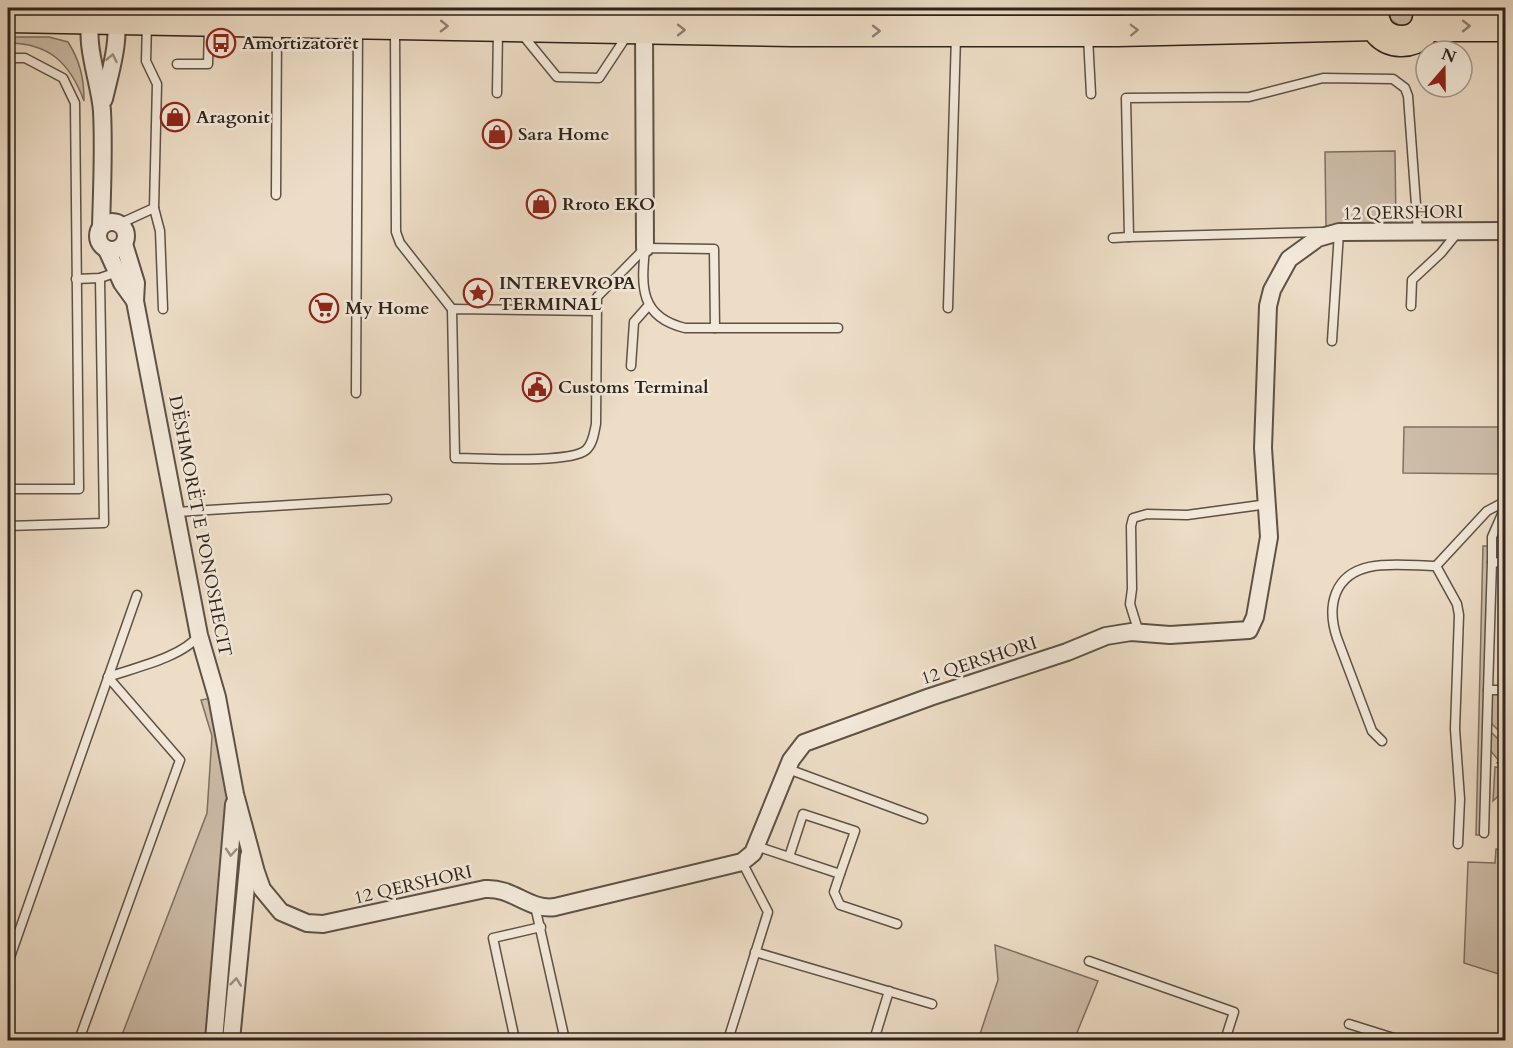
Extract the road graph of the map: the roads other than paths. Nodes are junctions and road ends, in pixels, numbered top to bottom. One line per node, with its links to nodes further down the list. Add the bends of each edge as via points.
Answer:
1 (103, 13): 4 (highway); 5 (highway); 19 (street, DËSHMORËT E PONOSHECIT, via 92,47); 19 (street, DËSHMORËT E PONOSHECIT, one-way to 1, via 114,48)
2 (1375, 16): 3 (highway, via 1388,38 1406,42 1422,33); 14 (highway, one-way to 2)
3 (1428, 16): 10 (highway, one-way to 10)
4 (8, 17)
5 (147, 20): 6 (highway); 21 (lane, via 146,61 157,84)
6 (209, 21): 7 (highway); 16 (lane, via 208,64)
7 (277, 23): 8 (highway); 20 (lane)
8 (358, 25): 9 (highway); 47 (lane)
9 (395, 26): 11 (highway, one-way to 11); 40 (lane, via 396,232 400,243)
10 (1506, 26)
11 (507, 28): 12 (highway); 12 (lane, via 557,77 599,78); 17 (lane)
12 (637, 30): 13 (highway, one-way to 13); 30 (street)
13 (956, 30): 14 (highway); 38 (lane)
14 (1088, 30): 18 (lane)
15 (8, 58): 34 (lane, via 26,58 63,78 75,103)
16 (177, 63)
17 (497, 93)
18 (1091, 94)
19 (102, 108): 22 (street, DËSHMORËT E PONOSHECIT, via 103,179)
20 (276, 195)
21 (154, 208): 22 (lane); 39 (lane, via 160,231)
22 (112, 225): 29 (street, DËSHMORËT E PONOSHECIT, via 126,235); 31 (street, DËSHMORËT E PONOSHECIT, via 98,241)
23 (1418, 231): 24 (street, 12 QERSHORI); 26 (street, 12 QERSHORI); 27 (lane, via 1405,88 1385,78 1323,78 1249,97 1126,98)
24 (1459, 231): 25 (street, 12 QERSHORI); 37 (lane, via 1412,280)
25 (1506, 231)
26 (1339, 232): 27 (lane); 45 (lane); 51 (street, 12 QERSHORI, via 1318,238 1289,259 1272,290 1267,322 1263,448)
27 (1129, 237): 28 (lane)
28 (1113, 238)
29 (124, 244): 31 (street); 32 (street, DËSHMORËT E PONOSHECIT)
30 (645, 248): 35 (lane); 36 (lane, via 642,279); 43 (lane, via 714,249)
31 (107, 250): 32 (street, DËSHMORËT E PONOSHECIT)
32 (125, 269): 33 (lane); 52 (street, DËSHMORËT E PONOSHECIT, via 136,283 135,301)
33 (100, 278): 34 (lane); 53 (lane, via 104,523)
34 (76, 279): 48 (lane, via 79,489)
35 (597, 297): 41 (lane); 42 (lane)
36 (649, 305): 43 (lane, via 673,325); 46 (lane, via 634,322)
37 (1411, 306)
38 (948, 308)
39 (163, 309)
40 (452, 309): 41 (lane); 42 (lane, via 455,458 567,458 586,450 596,424)
41 (581, 311): 42 (lane)
42 (596, 312)
43 (715, 328): 44 (lane)
44 (838, 328)
45 (1332, 341)
46 (631, 366)
47 (356, 393)
48 (8, 489)
49 (387, 499): 52 (lane)
50 (1506, 503): 54 (lane, via 1492,537); 56 (lane, via 1488,511)
51 (1268, 504): 58 (street, 12 QERSHORI, via 1267,557 1249,630); 58 (lane, via 1187,515 1138,514 1133,518 1130,604)
52 (177, 512): 59 (street, DËSHMORËT E PONOSHECIT)
53 (8, 526)
54 (1492, 562): 55 (lane); 61 (lane)
55 (1506, 563)
56 (1436, 566): 63 (lane, via 1363,567 1343,579 1334,600 1333,626 1337,638 1372,731); 68 (lane, via 1457,604 1458,615)
57 (137, 595): 60 (lane)
58 (1139, 633): 64 (street, 12 QERSHORI, via 1106,636 825,734 796,750)
59 (199, 635): 60 (lane, via 172,654); 65 (street, DËSHMORËT E PONOSHECIT, via 217,697)
60 (108, 677): 79 (lane); 83 (lane, via 180,760)
61 (1488, 690): 62 (lane); 67 (lane)
62 (1506, 690)
63 (1382, 741)
64 (788, 769): 66 (lane); 69 (street, 12 QERSHORI)
65 (235, 794): 70 (street, DËSHMORËT E PONOSHECIT); 84 (street, DËSHMORËT E PONOSHECIT, one-way to 84)
66 (923, 819)
67 (1484, 833)
68 (1458, 844)
69 (756, 846): 71 (lane); 72 (street, 12 QERSHORI)
70 (251, 848): 74 (street, 12 QERSHORI, via 262,889 270,902 281,912 308,923 338,922 485,889 506,890); 85 (street, DËSHMORËT E PONOSHECIT, one-way to 70)
71 (789, 857): 73 (lane); 73 (lane, via 803,814 855,831)
72 (742, 862): 74 (street, via 555,907); 77 (lane, via 768,912)
73 (840, 873): 75 (lane, via 834,892 840,904)
74 (536, 906): 76 (lane)
75 (897, 924)
76 (541, 927): 86 (lane, via 493,938); 87 (lane)
77 (755, 952): 80 (lane); 88 (lane)
78 (1089, 961): 90 (lane, via 1234,1012)
79 (8, 963)
80 (889, 991): 81 (lane); 89 (lane)
81 (932, 1004)
82 (1348, 1024): 91 (lane)
83 (79, 1041)
84 (214, 1041)
85 (231, 1041)
86 (515, 1041)
87 (565, 1041)
88 (728, 1041)
89 (874, 1041)
90 (1225, 1041)
91 (1400, 1041)

